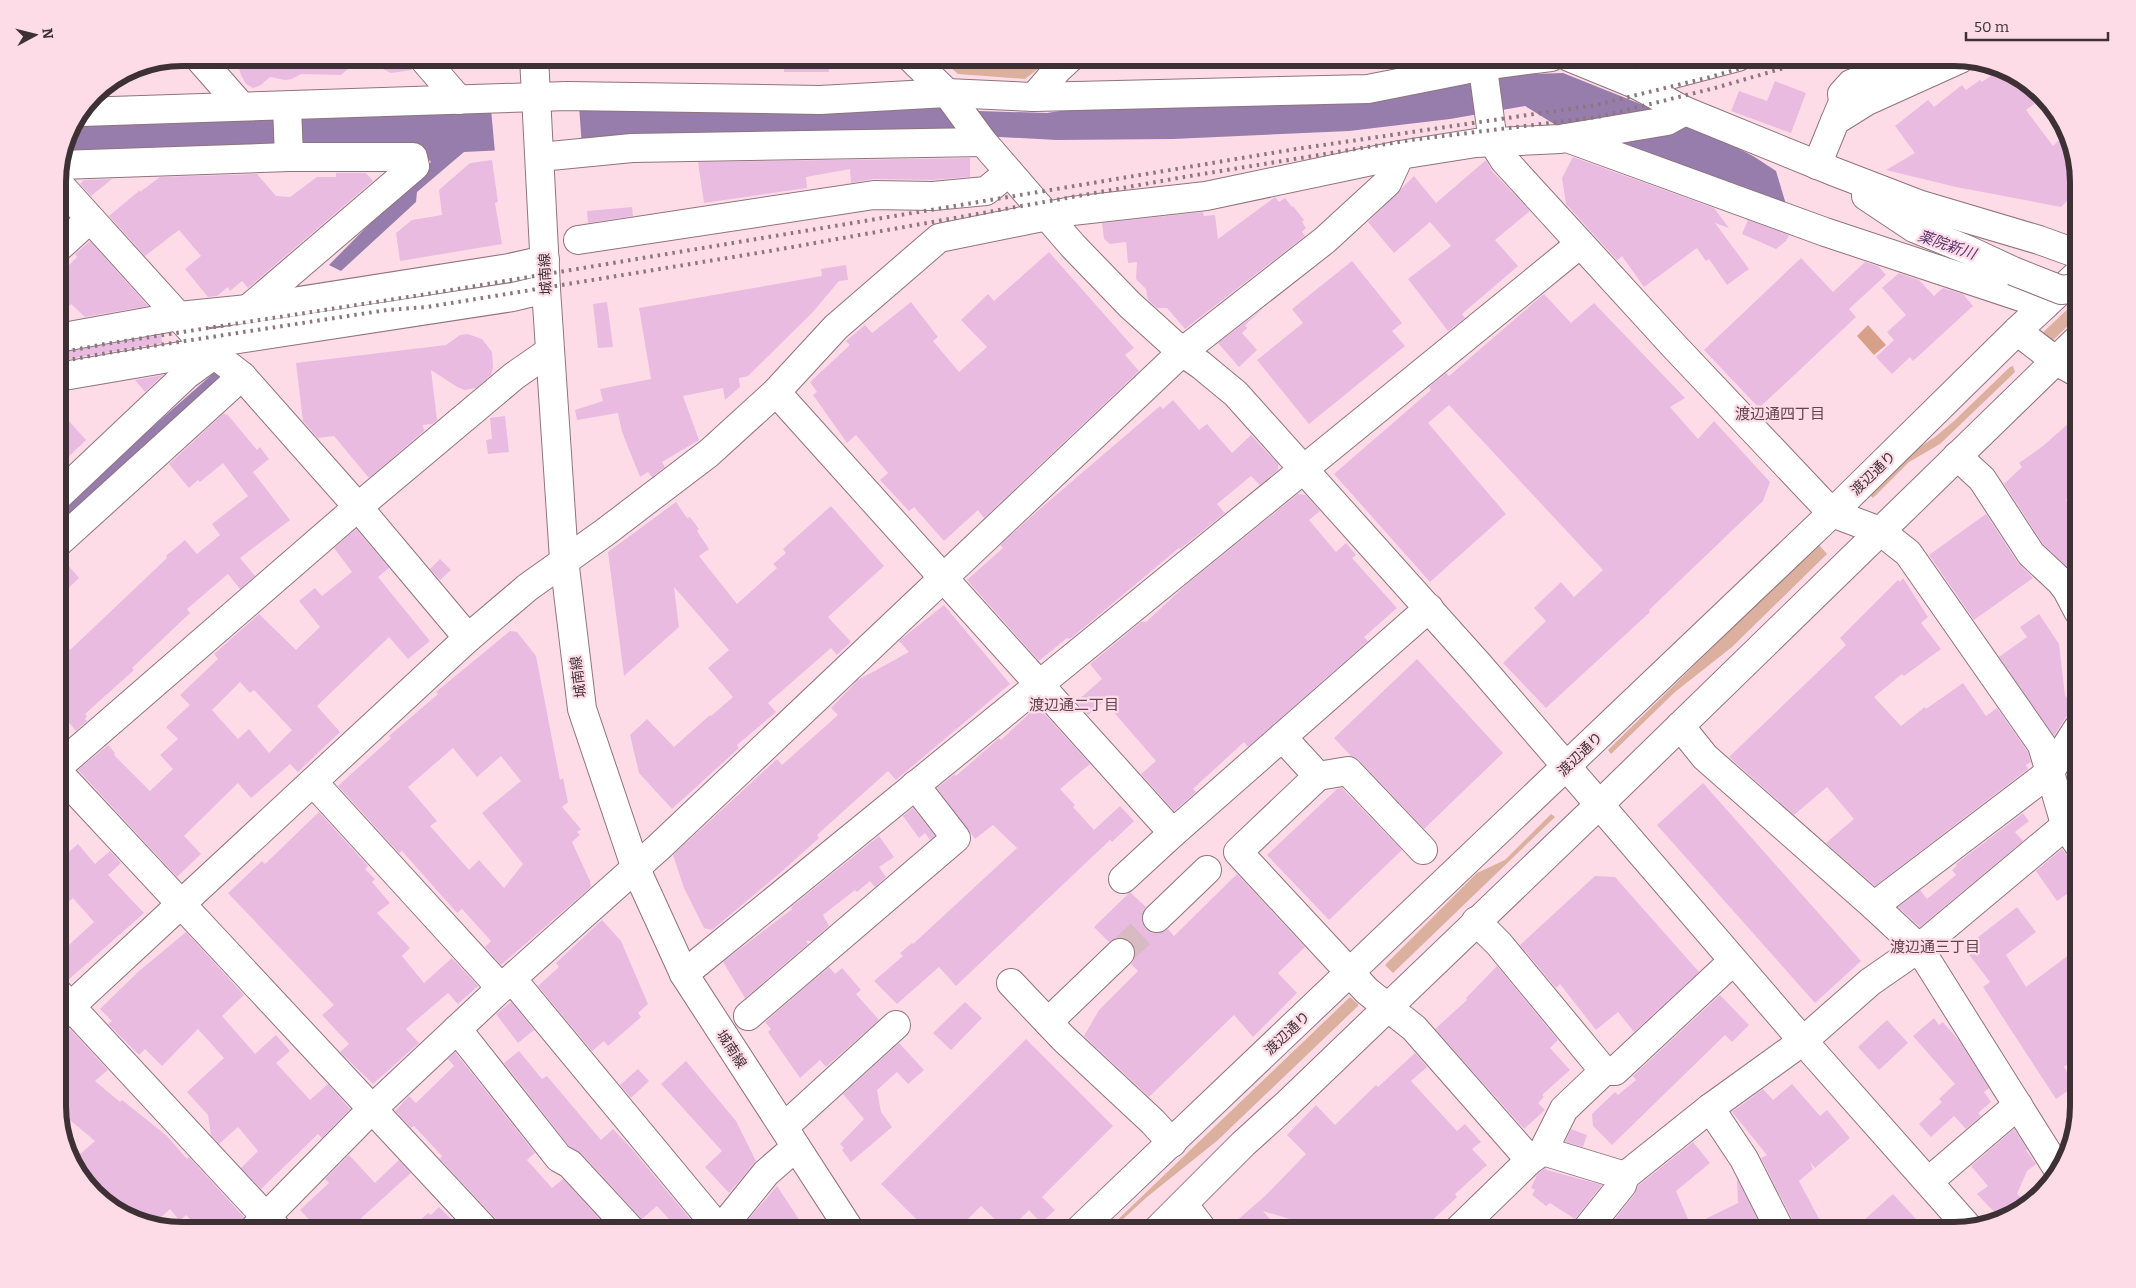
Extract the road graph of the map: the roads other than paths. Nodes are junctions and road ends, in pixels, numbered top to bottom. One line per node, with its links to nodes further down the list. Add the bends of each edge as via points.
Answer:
1 (205, 66): 18 (street)
2 (429, 66): 15 (street)
3 (535, 66): 17 (street, 城南線)
4 (918, 66): 14 (street)
5 (1062, 66): 13 (street)
6 (1487, 66): 13 (street, via 1368,89); 22 (street)
7 (1589, 66): 12 (street)
8 (1706, 66): 12 (street)
9 (1904, 66): 16 (street)
10 (1922, 66): 16 (street)
11 (1944, 66): 16 (street, via 1867,101)
12 (1635, 84): 21 (street)
13 (1034, 97): 14 (street)
14 (951, 99): 17 (street); 24 (street)
15 (459, 100): 17 (street); 19 (street)
16 (1846, 101): 30 (street)
17 (538, 102): 25 (street, 城南線)
18 (241, 106): 19 (street); 20 (street)
19 (288, 110): 26 (street)
20 (91, 112)
21 (1681, 113): 23 (street, via 1667,121); 30 (street)
22 (1492, 129): 23 (street); 27 (street, via 1476,143); 36 (street, via 1504,160)
23 (1562, 138): 40 (street, via 1835,235)
24 (982, 141): 25 (street, via 632,148); 29 (street)
25 (540, 153): 38 (street, 城南線)
26 (289, 154): 28 (street); 41 (street, via 413,157 415,166)
27 (1400, 155): 32 (street, via 1206,196); 47 (street, via 1387,184 1325,240)
28 (67, 165)
29 (1009, 172): 32 (street); 34 (street, via 986,191 933,196 874,195)
30 (1834, 174): 37 (street); 40 (street, bridge, via 1914,228)
31 (66, 192): 33 (street)
32 (1048, 216): 47 (street, via 1130,305); 51 (street, via 939,238 836,327)
33 (90, 219): 35 (street); 42 (street)
34 (578, 240)
35 (66, 241)
36 (1580, 244): 53 (street); 56 (street)
37 (2070, 251)
38 (545, 260): 39 (street, 城南線); 41 (street)
39 (546, 289): 45 (street); 46 (street, 城南線)
40 (2062, 291): 43 (street, 渡辺通り)
41 (248, 309): 42 (street)
42 (179, 316): 44 (street); 45 (street)
43 (2017, 331): 48 (street); 56 (street, 渡辺通り)
44 (66, 337)
45 (210, 350): 49 (street); 50 (street); 54 (street)
46 (550, 351): 55 (street, via 514,376); 59 (street, 城南線)
47 (1182, 352): 53 (street, via 1236,394); 60 (street, via 957,564)
48 (2067, 367): 52 (street)
49 (66, 376)
50 (242, 376): 55 (street); 58 (street)
51 (776, 392): 59 (street, via 709,453 604,533); 60 (street)
52 (1957, 456): 57 (street); 61 (street, via 1982,479 2031,554 2060,581)
53 (1304, 469): 62 (street); 64 (street)
54 (66, 488)
55 (358, 507): 63 (street); 68 (street)
56 (1832, 512): 57 (street); 69 (street, 渡辺通り)
57 (1880, 531): 65 (street); 70 (street, via 1914,561 2042,745)
58 (66, 536)
59 (564, 559): 63 (street); 80 (street, 城南線, via 582,709)
60 (944, 580): 64 (street); 80 (street)
61 (2070, 596)
62 (1429, 608): 66 (street); 69 (street)
63 (468, 638): 73 (street)
64 (1038, 684): 74 (street); 78 (street)
65 (1680, 726): 75 (street); 84 (street, via 1704,757)
66 (1282, 737): 71 (street); 78 (street)
67 (2070, 740): 70 (street)
68 (66, 760)
69 (1568, 766): 75 (street); 91 (street, 渡辺通り)
70 (2049, 773): 76 (street); 84 (street)
71 (1318, 776): 79 (street, via 1348,771); 91 (street, via 1238,852)
72 (66, 781): 83 (street)
73 (313, 782): 83 (street); 92 (street)
74 (915, 785): 90 (street); 97 (street, via 956,838)
75 (1600, 804): 86 (street); 89 (street)
76 (2070, 819)
77 (2070, 831): 87 (street)
78 (1173, 833): 82 (street)
79 (1423, 850)
80 (636, 869): 90 (street, 城南線); 92 (street)
81 (1206, 870): 85 (street)
82 (1123, 879)
83 (181, 904): 94 (street); 104 (street)
84 (1874, 906): 87 (street)
85 (1157, 918)
86 (1476, 921): 95 (street); 102 (street, via 1499,944)
87 (1918, 948): 101 (street, via 1870,982); 103 (street)
88 (1120, 953): 98 (street)
89 (1733, 961): 101 (street); 102 (street, via 1615,1071)
90 (684, 974): 106 (street, 城南線)
91 (1350, 974): 95 (street); 107 (street, 渡辺通り)
92 (507, 983): 100 (street); 118 (street)
93 (1011, 983): 98 (street)
94 (66, 1003)
95 (1387, 1006): 108 (street, via 1414,1028); 112 (street)
96 (66, 1010): 114 (street)
97 (748, 1016)
98 (1048, 1022): 107 (street)
99 (896, 1025): 106 (street)
100 (457, 1029): 104 (street); 117 (street, via 559,1158 570,1164)
101 (1803, 1041): 105 (street); 111 (street)
102 (1604, 1071): 108 (street, via 1564,1109)
103 (2018, 1105): 109 (street); 111 (street)
104 (372, 1108): 115 (street); 116 (street)
105 (1710, 1108): 110 (street); 126 (street, via 1744,1159)
106 (790, 1137): 119 (street); 120 (street, 城南線)
107 (1172, 1143): 121 (street, 渡辺通り)
108 (1537, 1156): 110 (street); 124 (street)
109 (2054, 1163)
110 (1625, 1176): 125 (street, via 1622,1185)
111 (1929, 1181): 113 (street)
112 (1184, 1205): 122 (street); 123 (street)
113 (1963, 1221)
114 (262, 1222)
115 (270, 1222)
116 (478, 1222)
117 (624, 1222)
118 (713, 1222)
119 (726, 1222)
120 (845, 1222)
121 (1088, 1222)
122 (1166, 1222)
123 (1197, 1222)
124 (1467, 1222)
125 (1592, 1222)
126 (1776, 1222)

